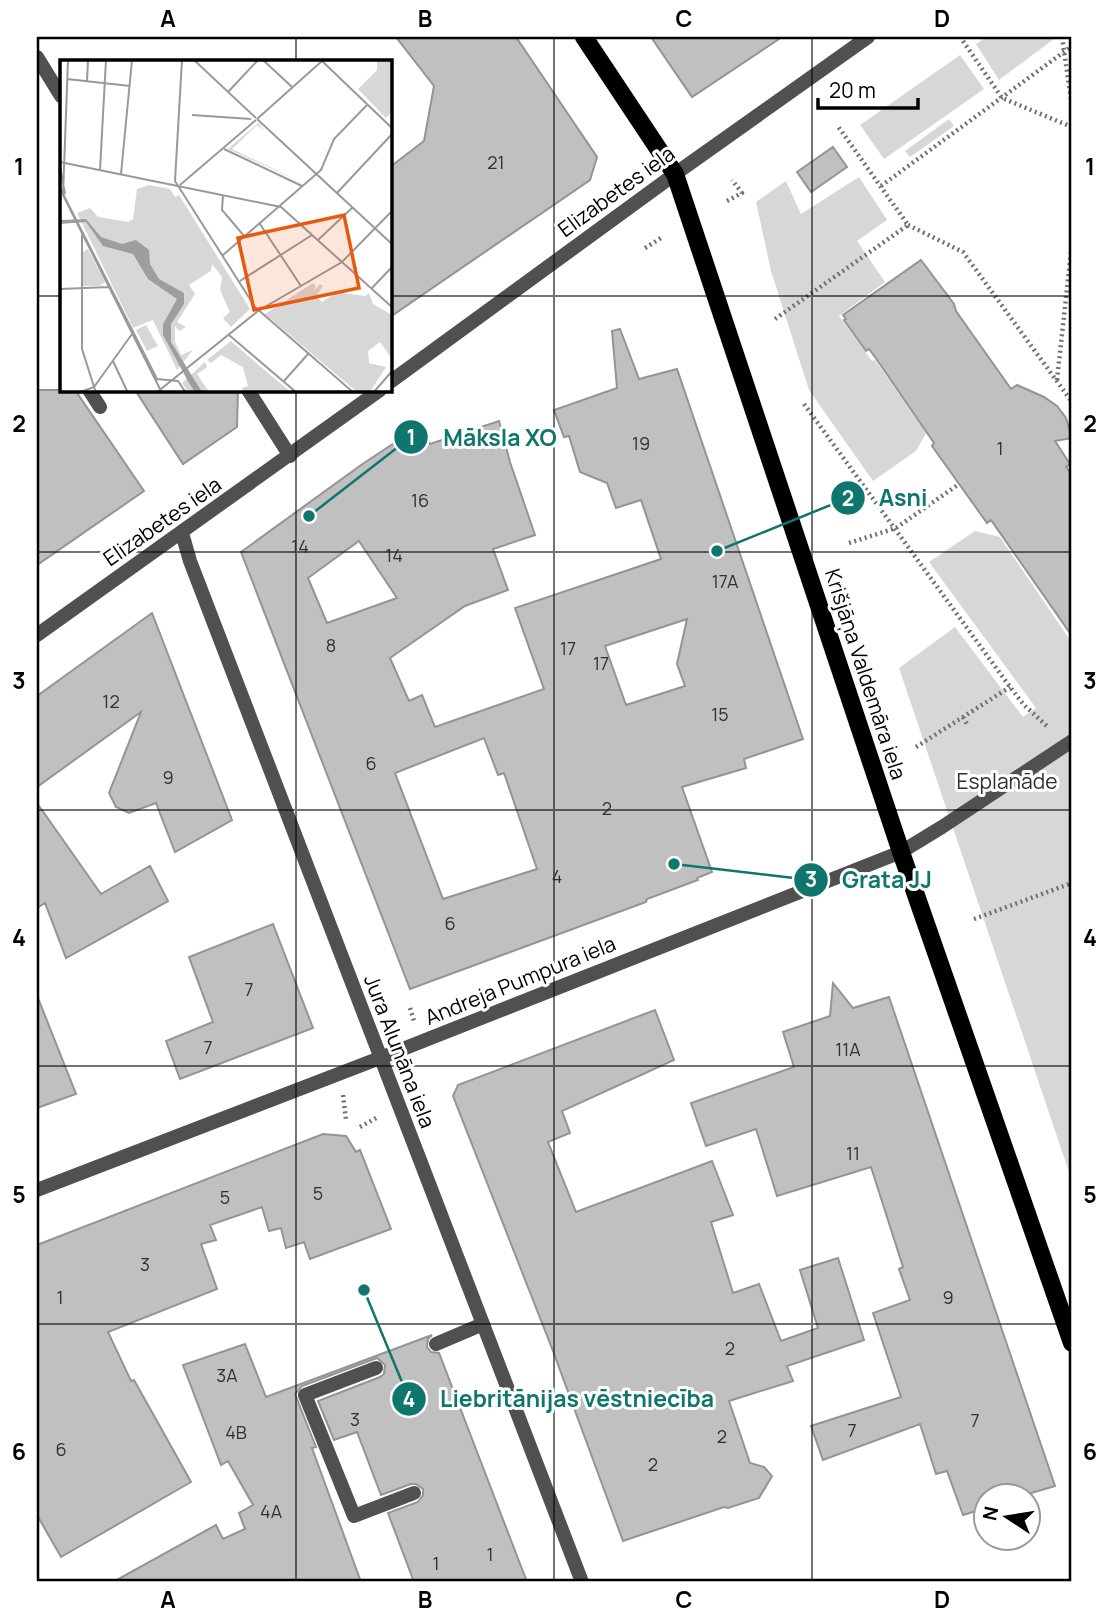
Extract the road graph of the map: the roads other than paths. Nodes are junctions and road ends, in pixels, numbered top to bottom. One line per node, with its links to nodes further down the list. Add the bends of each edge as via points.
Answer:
1 (584, 37): 5 (main road, Krišjāņa Valdemāra iela)
2 (868, 37): 5 (street, Elizabetes iela)
3 (37, 57): 4 (street)
4 (60, 94)
5 (675, 174): 6 (street, Elizabetes iela); 15 (main road, Krišjāņa Valdemāra iela)
6 (392, 382)
7 (90, 392): 10 (street)
8 (249, 392): 11 (street)
9 (377, 392): 11 (street, Elizabetes iela)
10 (100, 407)
11 (290, 456): 12 (street, Elizabetes iela)
12 (182, 533): 13 (street, Elizabetes iela); 16 (street, Jura Alunāna iela)
13 (37, 635)
14 (1070, 743): 15 (street, Andreja Pumpura iela)
15 (901, 852): 16 (street, Andreja Pumpura iela); 19 (main road, Krišjāņa Valdemāra iela)
16 (380, 1058): 17 (street, Andreja Pumpura iela); 18 (street, Jura Alunāna iela)
17 (37, 1189)
18 (483, 1324): 20 (street); 23 (street, Jura Alunāna iela)
19 (1072, 1343)
20 (436, 1344)
21 (376, 1368): 22 (street, via 305,1395 354,1516)
22 (414, 1493)
23 (582, 1582)

